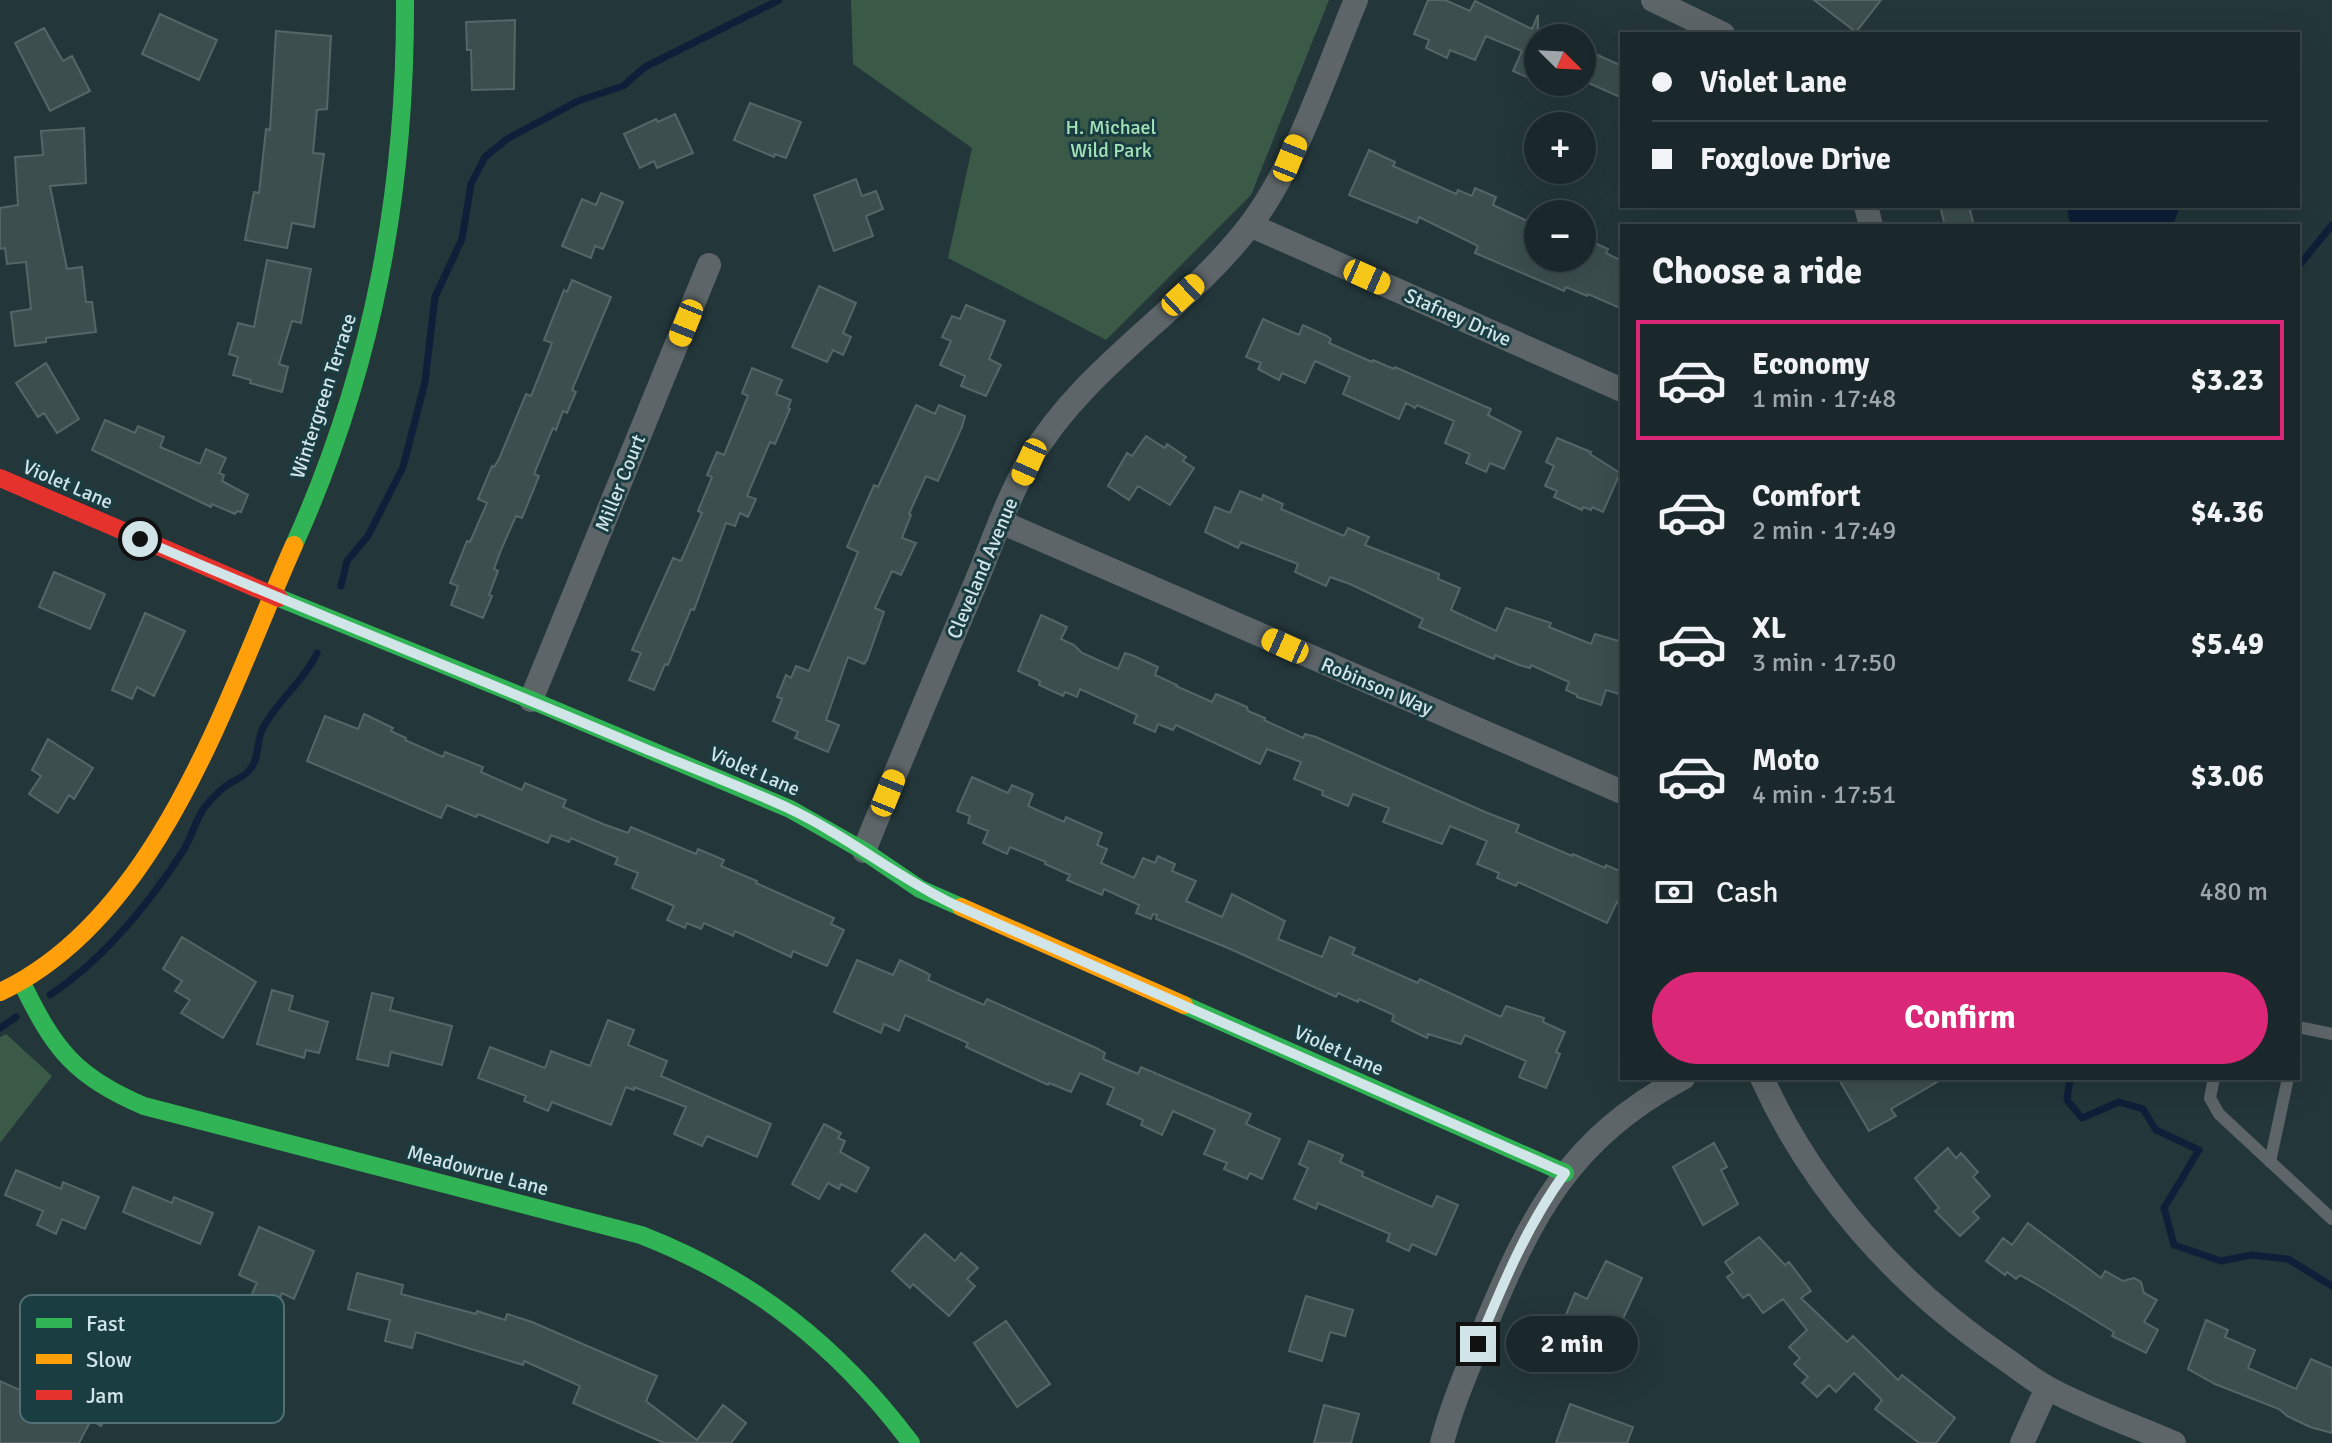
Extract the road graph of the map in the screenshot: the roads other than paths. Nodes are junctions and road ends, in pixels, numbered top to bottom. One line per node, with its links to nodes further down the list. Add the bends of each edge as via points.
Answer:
1 (405, 0): 10 (street, Wintergreen Terrace, via 394,198 372,317 330,459)
2 (1356, 0): 5 (street, Cleveland Avenue, via 1290,158)
3 (1653, 0): 4 (street)
4 (1719, 32)
5 (1250, 225): 7 (street, Stafney Drive); 9 (street, Cleveland Avenue, via 1220,261 1072,400 1029,462)
6 (709, 265): 11 (street, Miller Court)
7 (1620, 389)
8 (0, 478): 10 (street, Violet Lane)
9 (1001, 522): 12 (street, Robinson Way); 13 (street, Cleveland Avenue)
10 (271, 595): 11 (street, Violet Lane); 14 (street, Wintergreen Terrace, via 193,779 158,840 104,911)
11 (531, 700): 13 (street, Violet Lane, via 790,809)
12 (1620, 791)
13 (864, 851): 23 (street, Violet Lane, via 955,905)
14 (22, 983): 15 (street, Wintergreen Terrace); 26 (street, Meadowrue Lane, via 65,1057 115,1095 641,1235 709,1263 833,1354)
15 (0, 992)
16 (2300, 1029): 17 (lane)
17 (2332, 1034)
18 (1680, 1080): 23 (street, via 1615,1121)
19 (1763, 1080): 25 (street, via 1804,1155 1884,1257 1966,1332)
20 (2214, 1080): 22 (lane, via 2210,1098 2219,1114)
21 (2288, 1080): 22 (lane)
22 (2270, 1162): 24 (lane)
23 (1565, 1173): 27 (street, via 1537,1213 1505,1279)
24 (2332, 1219)
25 (2047, 1388): 28 (street); 29 (street)
26 (911, 1443)
27 (1442, 1443)
28 (2022, 1443)
29 (2174, 1443)

